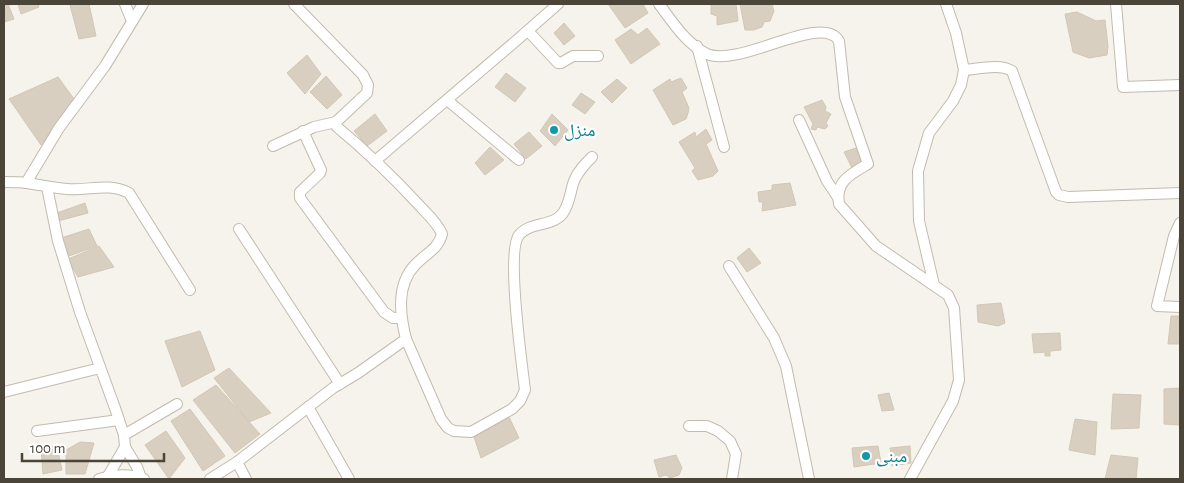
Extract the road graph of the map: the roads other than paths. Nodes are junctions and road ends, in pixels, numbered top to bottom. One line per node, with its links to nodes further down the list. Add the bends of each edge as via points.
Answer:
1 (125, 4): 8 (street)
2 (143, 4): 8 (street)
3 (294, 4): 16 (street, via 350,60 368,85 367,93)
4 (558, 4): 9 (street)
5 (659, 4): 10 (street, via 679,30)
6 (946, 4): 12 (street)
7 (1116, 4): 13 (street, via 1123,87)
8 (132, 21): 24 (street, via 59,128)
9 (528, 31): 11 (street, via 558,63 562,64 573,56); 14 (street)
10 (697, 46): 19 (street); 27 (street, via 707,54 727,56 808,32 828,32 836,36 845,97 868,164 844,181)
11 (598, 56)
12 (964, 70): 26 (street, via 999,67 1012,71 1059,195); 31 (street, via 953,101 929,133 918,171 919,221)
13 (1180, 86)
14 (446, 100): 21 (street); 22 (street)
15 (799, 120): 27 (street, via 827,182)
16 (336, 122): 17 (street); 21 (street, via 337,127)
17 (303, 131): 18 (street); 34 (street, via 321,170 300,192 300,198 384,312)
18 (273, 146)
19 (724, 147)
20 (592, 157): 35 (street, via 578,173 562,216 528,228 518,237 514,278 525,390 512,409 471,432 462,433 448,428 430,397)
21 (374, 160): 34 (street, via 439,226 442,234 436,247 407,275 400,303)
22 (519, 160)
23 (4, 182): 24 (street)
24 (26, 183): 25 (street)
25 (47, 187): 32 (street, via 86,190 104,187 128,193); 36 (street, via 64,260)
26 (1180, 193)
27 (838, 196): 31 (street, via 839,204 876,246)
28 (1180, 223): 33 (street, via 1157,306)
29 (239, 229): 37 (street)
30 (729, 266): 53 (street, via 774,338 786,366)
31 (934, 286): 54 (street, via 948,295 954,308 959,380 953,401)
32 (190, 290)
33 (1180, 307)
34 (401, 318): 35 (street)
35 (406, 339): 37 (street)
36 (100, 368): 38 (street); 41 (street)
37 (340, 384): 40 (street)
38 (4, 392)
39 (177, 404): 44 (street)
40 (308, 407): 46 (street); 51 (street)
41 (119, 420): 43 (street); 44 (street)
42 (689, 426): 52 (street, via 707,426 730,441 736,454)
43 (37, 431)
44 (124, 435): 45 (street)
45 (125, 447): 47 (street); 48 (street)
46 (237, 462): 49 (street); 50 (street)
47 (104, 478): 48 (street, via 125,475)
48 (142, 479)
49 (210, 479)
50 (246, 479)
51 (349, 479)
52 (732, 479)
53 (809, 479)
54 (910, 479)

